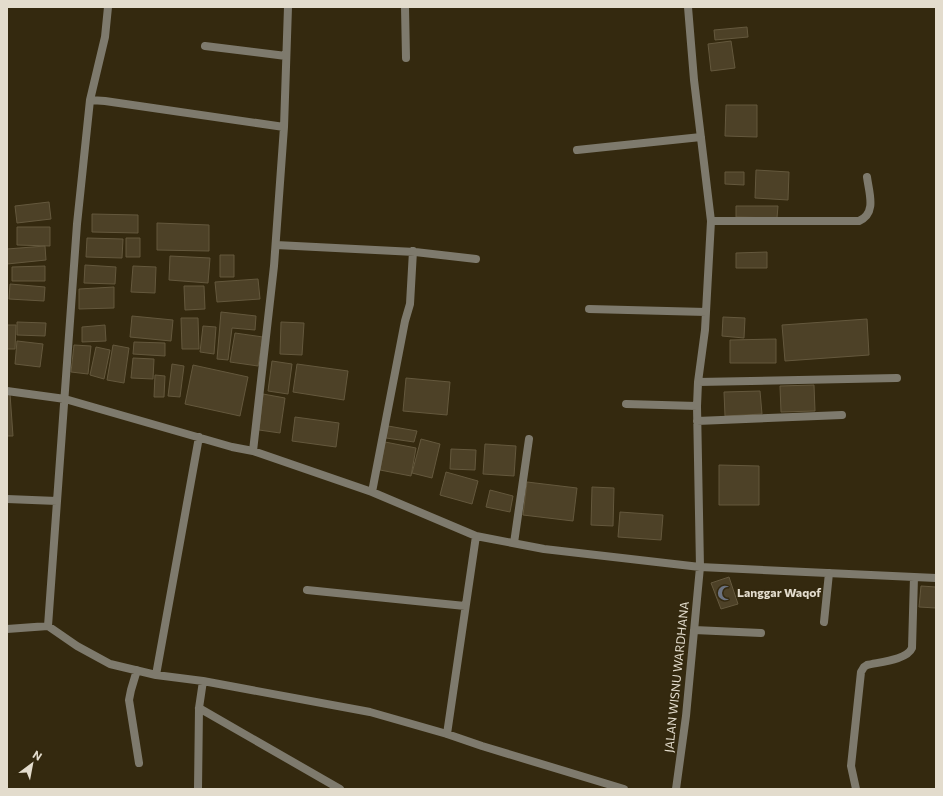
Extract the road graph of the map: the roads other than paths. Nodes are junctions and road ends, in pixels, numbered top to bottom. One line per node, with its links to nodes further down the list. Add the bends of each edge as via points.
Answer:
1 (108, 7): 8 (street, via 105,37)
2 (288, 7): 6 (street)
3 (405, 7): 7 (street)
4 (688, 7): 10 (street, JALAN WISNU WARDHANA)
5 (205, 46): 6 (street)
6 (286, 56): 9 (street)
7 (406, 58)
8 (90, 100): 9 (street); 22 (street, via 77,224)
9 (284, 127): 14 (street)
10 (701, 137): 11 (street); 13 (street, JALAN WISNU WARDHANA)
11 (577, 150)
12 (867, 177): 13 (street, via 871,204 867,216 859,221)
13 (711, 221): 18 (street, JALAN WISNU WARDHANA)
14 (276, 245): 15 (street); 29 (street)
15 (413, 252): 16 (street); 30 (street, via 410,304)
16 (476, 258)
17 (589, 309): 18 (street)
18 (706, 312): 20 (street, JALAN WISNU WARDHANA)
19 (897, 378): 20 (street)
20 (698, 382): 24 (street, JALAN WISNU WARDHANA)
21 (7, 390): 22 (street)
22 (65, 399): 27 (street); 32 (street)
23 (626, 404): 24 (street)
24 (697, 406): 26 (street, JALAN WISNU WARDHANA)
25 (842, 415): 26 (street)
26 (697, 421): 35 (street, JALAN WISNU WARDHANA)
27 (199, 437): 29 (street); 47 (street)
28 (529, 439): 34 (street)
29 (253, 451): 30 (street)
30 (372, 492): 33 (street)
31 (7, 499): 32 (street)
32 (57, 501): 42 (street)
33 (476, 536): 34 (street); 40 (street)
34 (514, 543): 35 (street)
35 (700, 567): 36 (street); 44 (street, JALAN WISNU WARDHANA)
36 (829, 573): 37 (street); 41 (street)
37 (914, 577): 38 (street); 56 (street, via 910,653 864,667 861,672 852,766)
38 (936, 578)
39 (306, 590): 40 (street)
40 (466, 606): 50 (street)
41 (824, 622)
42 (48, 626): 43 (street); 46 (street, via 110,664)
43 (7, 629)
44 (694, 630): 45 (street); 55 (street, JALAN WISNU WARDHANA)
45 (761, 633)
46 (137, 670): 47 (street); 51 (street, via 129,700)
47 (156, 675): 48 (street)
48 (203, 682): 49 (street); 50 (street, via 370,712)
49 (199, 708): 52 (street); 53 (street)
50 (447, 734): 54 (street)
51 (139, 763)
52 (198, 789)
53 (340, 789)
54 (624, 789)
55 (676, 789)
56 (856, 789)

